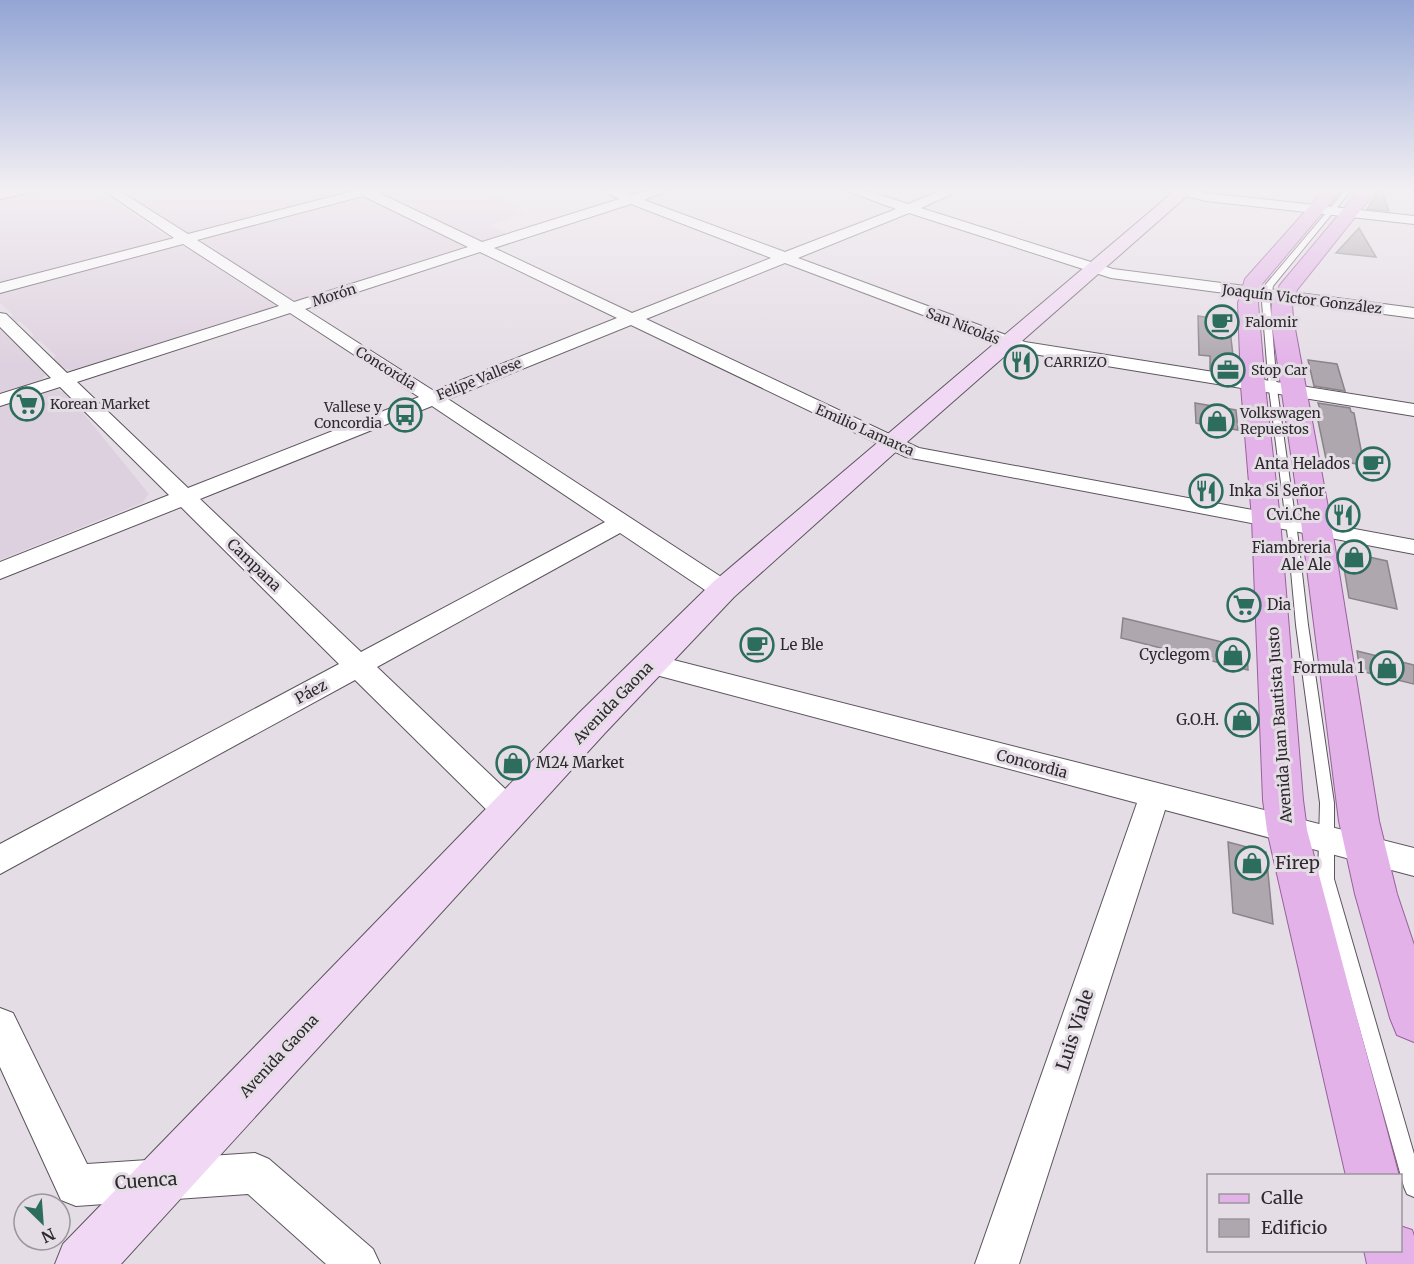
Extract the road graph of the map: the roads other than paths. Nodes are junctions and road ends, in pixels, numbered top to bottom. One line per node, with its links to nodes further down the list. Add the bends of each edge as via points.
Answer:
1 (156, 247): 13 (street)
2 (198, 247): 15 (street, Concordia)
3 (485, 247): 10 (street, Morón)
4 (754, 247): 11 (street, San Nicolás)
5 (811, 247): 11 (street, Felipe Vallese)
6 (1029, 247): 12 (street, Joaquín Victor González)
7 (1117, 247): 12 (main road, Avenida Gaona)
8 (1293, 247): 14 (main road, via 1252,283)
9 (1312, 247): 14 (main road, via 1287,289)
10 (482, 248): 15 (street, Morón); 18 (street, Emilio Lamarca)
11 (783, 258): 18 (street, Felipe Vallese); 19 (street, San Nicolás)
12 (1094, 268): 14 (street, Joaquín Victor González); 19 (main road, Avenida Gaona)
13 (0, 288)
14 (1266, 294): 16 (street, Joaquín Victor González); 21 (main road, Avenida Juan Bautista Justo); 21 (main road, Avenida Juan Bautista Justo, via 1282,318)
15 (292, 308): 20 (street, Morón); 22 (street, Concordia)
16 (1414, 313)
17 (0, 318): 20 (street, Campana)
18 (630, 318): 22 (street, Felipe Vallese); 25 (street, Emilio Lamarca)
19 (1008, 343): 21 (street, San Nicolás, via 1034,351); 25 (main road, Avenida Gaona)
20 (64, 380): 23 (street, Morón); 26 (street, Campana)
21 (1274, 389): 24 (street, San Nicolás); 28 (main road, Avenida Juan Bautista Justo); 28 (main road, Avenida Juan Bautista Justo)
22 (434, 398): 26 (street, Felipe Vallese); 27 (street, Concordia)
23 (0, 400)
24 (1414, 410)
25 (890, 443): 28 (street, Emilio Lamarca, via 927,457); 31 (main road, Avenida Gaona)
26 (185, 497): 30 (street, Felipe Vallese); 33 (street, Campana)
27 (621, 523): 31 (street, Concordia); 33 (street, Páez)
28 (1291, 524): 29 (street, Emilio Lamarca); 36 (main road, Avenida Juan Bautista Justo, via 1283,800); 36 (main road, Avenida Juan Bautista Justo, via 1359,821)
29 (1414, 547)
30 (0, 571)
31 (723, 590): 32 (main road, Avenida Gaona)
32 (650, 664): 34 (street, Concordia); 35 (main road, Avenida Gaona)
33 (358, 666): 35 (street, Campana); 37 (street, Páez)
34 (1154, 796): 36 (street, Concordia); 46 (street, Luis Viale)
35 (508, 812): 42 (main road, Avenida Gaona)
36 (1326, 840): 38 (street, Concordia); 39 (main road, Avenida Juan Bautista Justo, via 1376,894); 41 (main road, Avenida Juan Bautista Justo); 43 (lane, via 1326,879)
37 (0, 860)
38 (1414, 862)
39 (1414, 1018)
40 (0, 1026): 42 (street, Cuenca, via 76,1185)
41 (1373, 1174)
42 (162, 1179): 44 (main road, Avenida Gaona); 45 (street, Cuenca, via 255,1173)
43 (1414, 1187)
44 (83, 1264)
45 (358, 1264)
46 (997, 1264)

